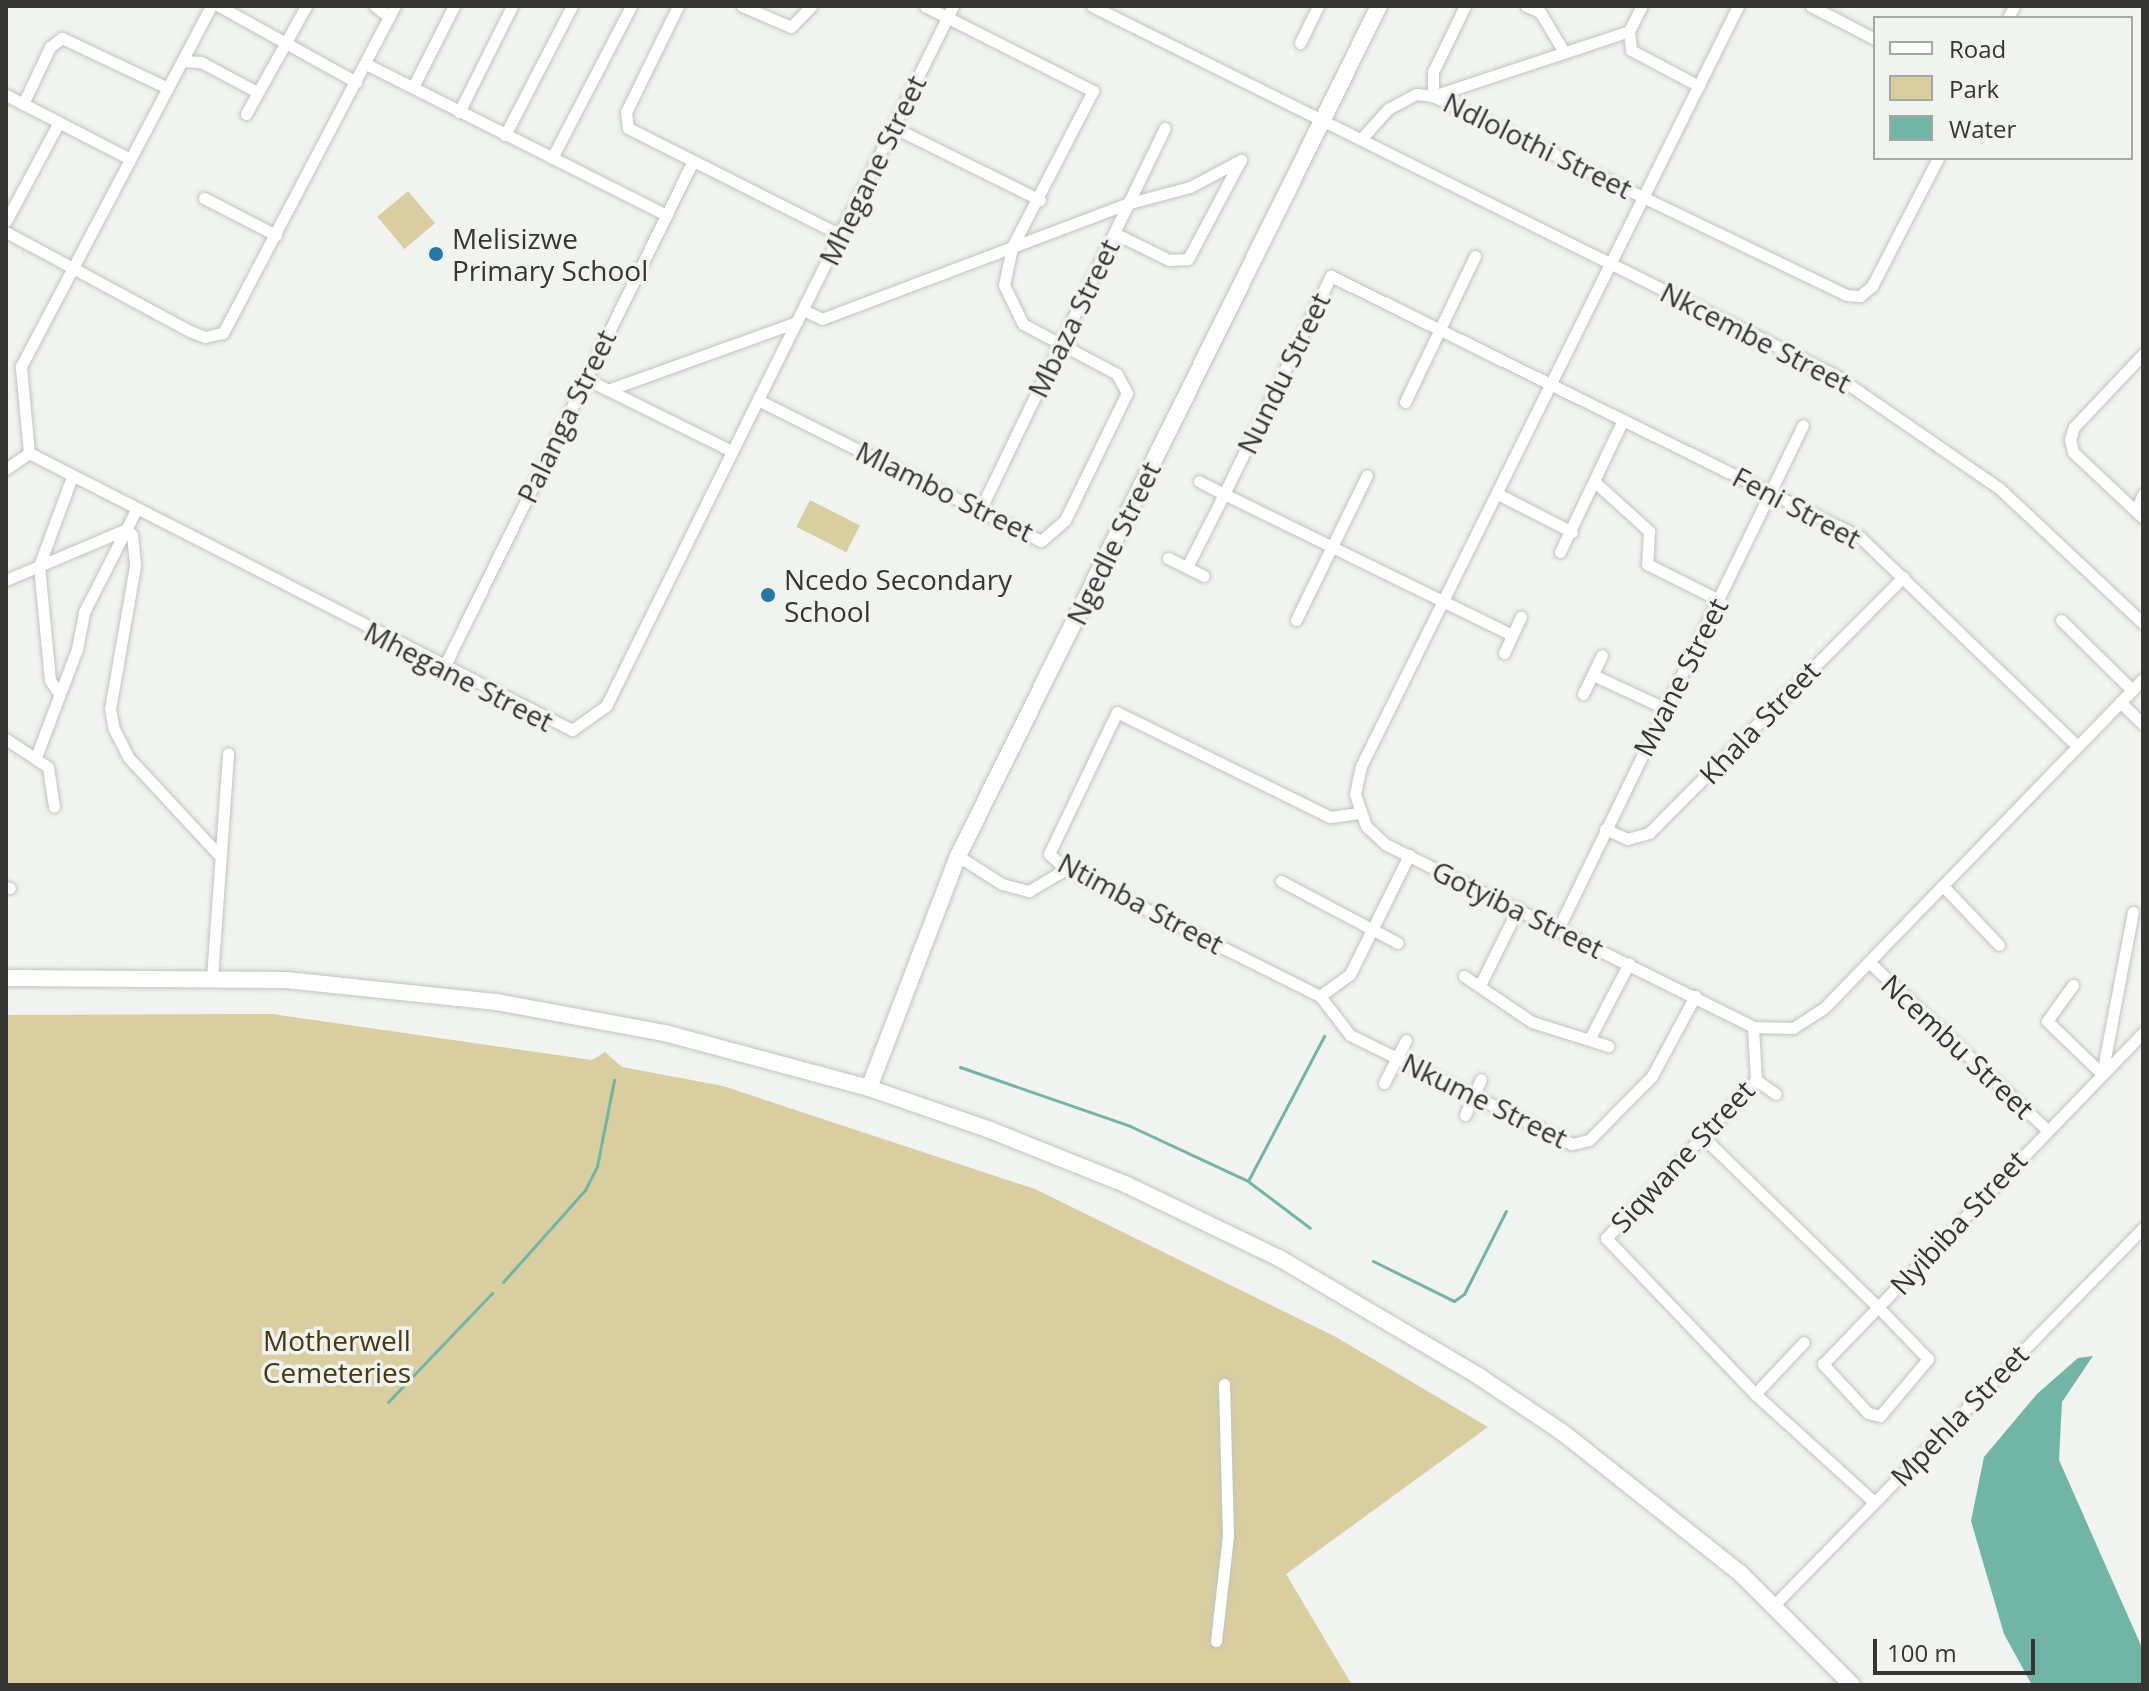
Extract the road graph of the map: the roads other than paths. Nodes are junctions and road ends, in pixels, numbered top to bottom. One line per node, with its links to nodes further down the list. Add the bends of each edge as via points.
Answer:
1 (211, 6): 28 (street)
2 (219, 6): 25 (street)
3 (306, 6): 25 (street)
4 (375, 6): 21 (street)
5 (454, 6): 32 (street)
6 (512, 6): 38 (street)
7 (572, 6): 44 (street)
8 (631, 6): 46 (street)
9 (678, 6): 49 (street, via 625,118 632,132)
10 (742, 6): 11 (street, via 791,27)
11 (811, 6)
12 (925, 6): 22 (street)
13 (1092, 6): 40 (street, Nkcembe Street)
14 (1318, 6): 26 (street)
15 (1379, 6): 40 (main road, Ngedle Street)
16 (1465, 6): 36 (street, Ndlolothi Street, via 1433,72)
17 (1526, 6): 27 (street, via 1540,12)
18 (1642, 6): 23 (street)
19 (1738, 6): 31 (street)
20 (1811, 6): 24 (street)
21 (392, 11): 29 (street)
22 (950, 12): 42 (street, Mhegane Street); 52 (street, Mlambo Street, via 1093,91)
23 (1629, 31): 27 (street); 31 (street, via 1631,50)
24 (1873, 38)
25 (284, 41): 30 (street); 34 (street)
26 (1300, 43)
27 (1564, 52): 36 (street)
28 (182, 61): 33 (street); 34 (street, via 201,62)
29 (366, 64): 30 (street); 32 (street)
30 (356, 82): 58 (street)
31 (1699, 86): 50 (street)
32 (413, 87): 38 (street)
33 (168, 88): 37 (street, via 62,38 50,47); 47 (street)
34 (257, 92): 39 (street)
35 (6, 95): 37 (street)
36 (1433, 96): 45 (street, via 1416,94 1399,101); 50 (street, Ndlolothi Street)
37 (23, 104): 41 (street)
38 (459, 112): 44 (street)
39 (246, 114)
40 (1323, 119): 45 (street, Nkcembe Street); 128 (main road, Ngedle Street)
41 (59, 122): 47 (street); 55 (street)
42 (893, 127): 52 (street); 59 (street, Mhegane Street)
43 (1165, 128): 53 (street, Mbaza Street)
44 (505, 135): 46 (street)
45 (1361, 139): 62 (street, Nkcembe Street)
46 (552, 158): 54 (street)
47 (130, 159): 63 (street)
48 (1937, 160): 50 (street, Ndlolothi Street, via 1872,286 1853,297)
49 (692, 163): 54 (street, Palanga Street); 59 (street)
50 (1644, 196): 62 (street)
51 (204, 198): 58 (street)
52 (1040, 200): 60 (street, Mlambo Street)
53 (1126, 204): 57 (street, Mbaza Street); 57 (street, via 1190,187 1241,160 1188,259 1169,260); 60 (street)
54 (666, 215): 70 (street, Palanga Street)
55 (6, 221)
56 (6, 232): 63 (street)
57 (1114, 233): 66 (street, Mbaza Street)
58 (276, 235): 63 (street, via 230,326 214,337 192,332)
59 (841, 235): 64 (street, Mhegane Street)
60 (1012, 247): 64 (street, via 822,319); 66 (street, Mlambo Street, via 1005,272 1010,305 1029,329)
61 (1475, 256): 65 (street)
62 (1610, 263): 71 (street); 106 (street, Nkcembe Street, via 1814,363 1926,434 2018,504)
63 (75, 267): 69 (street)
64 (800, 316): 72 (street); 73 (street, Mhegane Street)
65 (1441, 329): 71 (street, Nundu Street); 74 (street); 85 (street, Nundu Street, via 1331,276)
66 (1060, 345): 88 (street, Mbaza Street); 88 (street, Mlambo Street, via 1117,374 1127,393 1054,535 1033,538)
67 (2143, 355): 90 (street, via 2074,427 2070,439 2073,452)
68 (6, 369): 69 (street)
69 (19, 375): 78 (street)
70 (584, 378): 72 (street); 110 (street, Palanga Street)
71 (1552, 383): 75 (street, Feni Street); 86 (street)
72 (608, 390): 77 (street)
73 (758, 400): 77 (street, Mhegane Street); 88 (street, Mlambo Street)
74 (1405, 402)
75 (1623, 420): 83 (street); 84 (street, Feni Street)
76 (1803, 425): 84 (street, Mvane Street)
77 (732, 451): 110 (street, Mhegane Street, via 606,706 590,723 560,728)
78 (29, 453): 79 (street); 81 (street, Mhegane Street)
79 (6, 469)
80 (1367, 475): 93 (street)
81 (72, 477): 89 (street, Mhegane Street); 96 (street)
82 (1199, 481): 85 (street)
83 (1596, 483): 92 (street); 101 (street, via 1649,531 1647,564)
84 (1772, 492): 99 (street, Feni Street, via 1860,537); 101 (street, Mvane Street)
85 (1224, 494): 93 (street); 97 (street, Nundu Street)
86 (1498, 494): 92 (street); 102 (street)
87 (2143, 494): 90 (street)
88 (981, 508)
89 (135, 512): 91 (street); 110 (street, Mhegane Street)
90 (2140, 514)
91 (127, 529): 96 (street); 114 (street, via 84,612); 127 (street, via 135,566 112,693 114,729 128,757)
92 (1572, 532): 94 (street)
93 (1333, 547): 102 (street); 104 (street)
94 (1560, 552)
95 (1168, 558): 97 (street)
96 (39, 566): 100 (street); 114 (street, via 50,680)
97 (1187, 567): 98 (street)
98 (1204, 576)
99 (1903, 577): 120 (street, Feni Street); 125 (street, Khala Street, via 1649,833 1627,839)
100 (6, 580)
101 (1719, 600): 117 (street, Mvane Street)
102 (1444, 602): 107 (street); 124 (street, via 1361,766 1355,794)
103 (1521, 617): 107 (street)
104 (1296, 620)
105 (2061, 620): 113 (street)
106 (2143, 623)
107 (1512, 635): 108 (street)
108 (1504, 653)
109 (1602, 655): 111 (street)
110 (443, 669)
111 (1593, 675): 115 (street); 117 (street)
112 (2143, 679): 113 (street, Gotyiba Street)
113 (2132, 690): 116 (street, Gotyiba Street)
114 (58, 692): 122 (street)
115 (1583, 694)
116 (2120, 702): 118 (street); 120 (street, Gotyiba Street)
117 (1664, 708): 125 (street, Mvane Street)
118 (2143, 724)
119 (6, 739): 122 (street)
120 (2077, 746): 131 (street, Gotyiba Street)
121 (228, 754): 127 (street)
122 (36, 757): 123 (street, via 53,776)
123 (54, 807)
124 (1359, 813): 126 (street, Gotyiba Street, via 1373,836); 129 (street, Ntimba Street, via 1330,817 1117,712 1049,848)
125 (1605, 829): 135 (street, Mvane Street)
126 (1409, 855): 132 (street, Gotyiba Street); 134 (street)
127 (220, 856): 142 (street)
128 (958, 856): 129 (street, via 1002,884 1029,891); 157 (main road, Ngedle Street)
129 (1066, 869): 145 (street, Ntimba Street)
130 (1281, 881): 134 (street)
131 (1943, 886): 137 (street); 138 (street, Gotyiba Street)
132 (1518, 908): 135 (street, Gotyiba Street); 143 (street)
133 (2133, 912): 153 (street)
134 (1372, 928): 136 (street); 145 (street, via 1345,980)
135 (1558, 929): 139 (street, Gotyiba Street)
136 (1398, 943)
137 (1999, 945)
138 (1869, 962): 147 (street, Gotyiba Street, via 1801,1026); 161 (street, Ncembu Street)
139 (1629, 963): 146 (street, Gotyiba Street); 149 (street)
140 (1464, 976): 143 (street)
141 (6, 978): 142 (main road)
142 (212, 978): 157 (main road, via 392,989 557,1012 665,1033)
143 (1481, 983): 149 (street, via 1532,1022)
144 (2073, 985): 153 (street, via 2047,1021)
145 (1320, 996): 152 (street, Nkume Street, via 1343,1030)
146 (1695, 996): 147 (street, Gotyiba Street); 158 (street, Nkume Street, via 1652,1076 1583,1144 1572,1144)
147 (1753, 1027): 155 (street, Siqwane Street)
148 (2143, 1033): 153 (street, Nyibiba Street)
149 (1591, 1036): 151 (street)
150 (1406, 1040): 152 (street)
151 (1608, 1046)
152 (1398, 1058): 156 (street); 158 (street, Nkume Street)
153 (2102, 1074): 161 (street, Nyibiba Street)
154 (1481, 1079): 158 (street)
155 (1756, 1080): 159 (street); 162 (street, Siqwane Street)
156 (1384, 1083)
157 (869, 1088): 169 (main road, via 1125,1184 1290,1264 1562,1432)
158 (1475, 1094): 160 (street)
159 (1776, 1094)
160 (1465, 1115)
161 (2046, 1129): 164 (street, Nyibiba Street)
162 (1703, 1137): 164 (street, Nyibiba Street); 167 (street, Siqwane Street, via 1606,1238)
163 (2143, 1228): 168 (street, Mpehla Street)
164 (1878, 1307): 164 (street, via 1928,1359 1880,1416 1868,1413 1823,1364)
165 (1804, 1342): 167 (street)
166 (1224, 1384): 170 (street, via 1228,1536)
167 (1755, 1394): 168 (street)
168 (1874, 1502): 169 (street, Mpehla Street)
169 (1776, 1603): 171 (main road)
170 (1216, 1641)
171 (1852, 1685)

